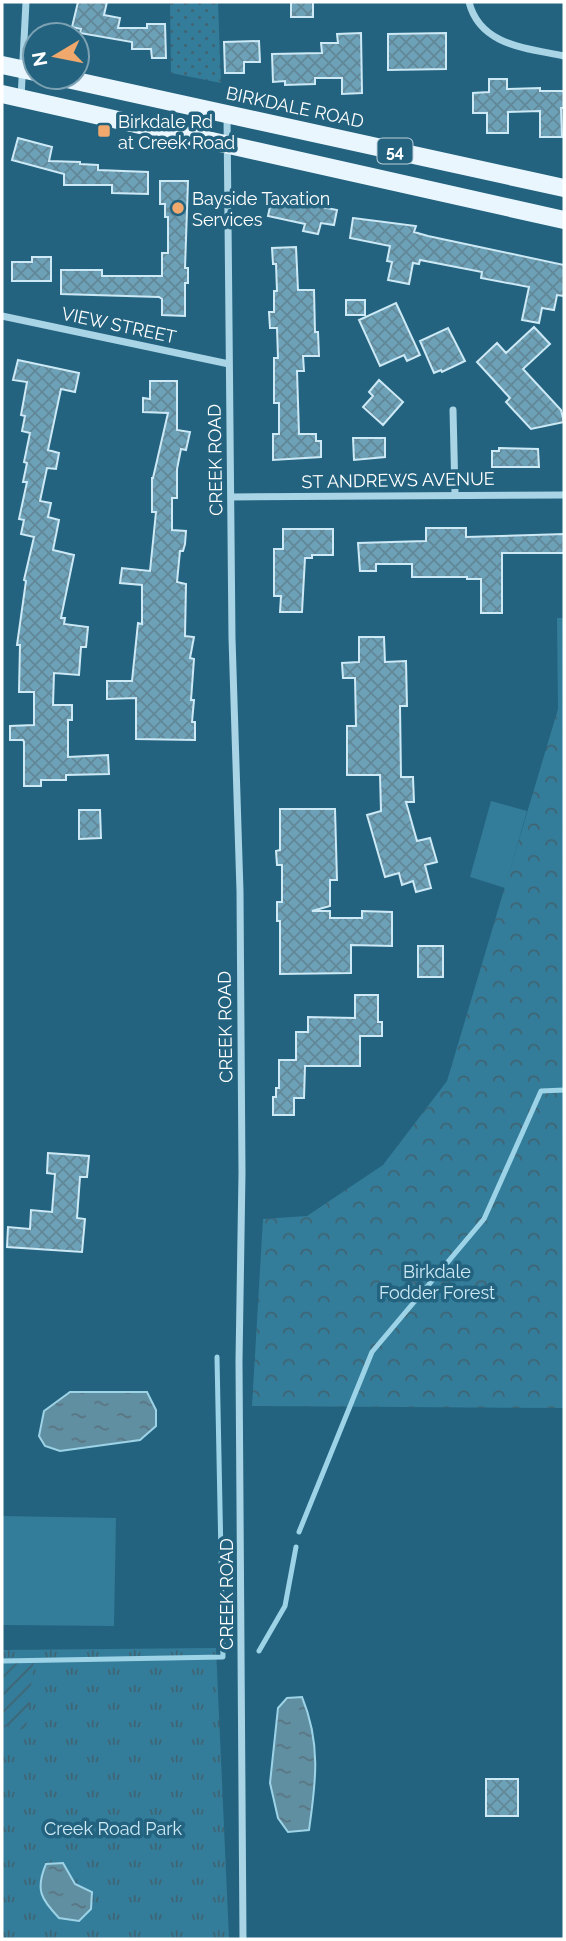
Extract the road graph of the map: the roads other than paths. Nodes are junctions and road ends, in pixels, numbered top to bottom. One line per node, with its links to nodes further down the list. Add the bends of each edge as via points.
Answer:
1 (26, 2): 3 (street)
2 (469, 2): 4 (street, via 476,20 506,44)
3 (27, 21)
4 (564, 56)
5 (2, 65): 6 (main road)
6 (21, 69)
7 (91, 84): 11 (main road, BIRKDALE ROAD / 54)
8 (23, 91): 10 (street)
9 (2, 94): 10 (main road, 54)
10 (21, 98): 12 (main road, 54)
11 (227, 114): 12 (street, CREEK ROAD); 13 (main road, BIRKDALE ROAD / 54)
12 (228, 144): 14 (main road, 54); 16 (street, CREEK ROAD)
13 (564, 188)
14 (564, 219)
15 (2, 316): 16 (street, VIEW STREET)
16 (229, 364): 20 (street, CREEK ROAD)
17 (453, 410): 18 (street)
18 (454, 494): 19 (street, ST ANDREWS AVENUE); 20 (street, ST ANDREWS AVENUE)
19 (564, 495)
20 (231, 497): 21 (street, CREEK ROAD, via 240,891)
21 (243, 1939)

